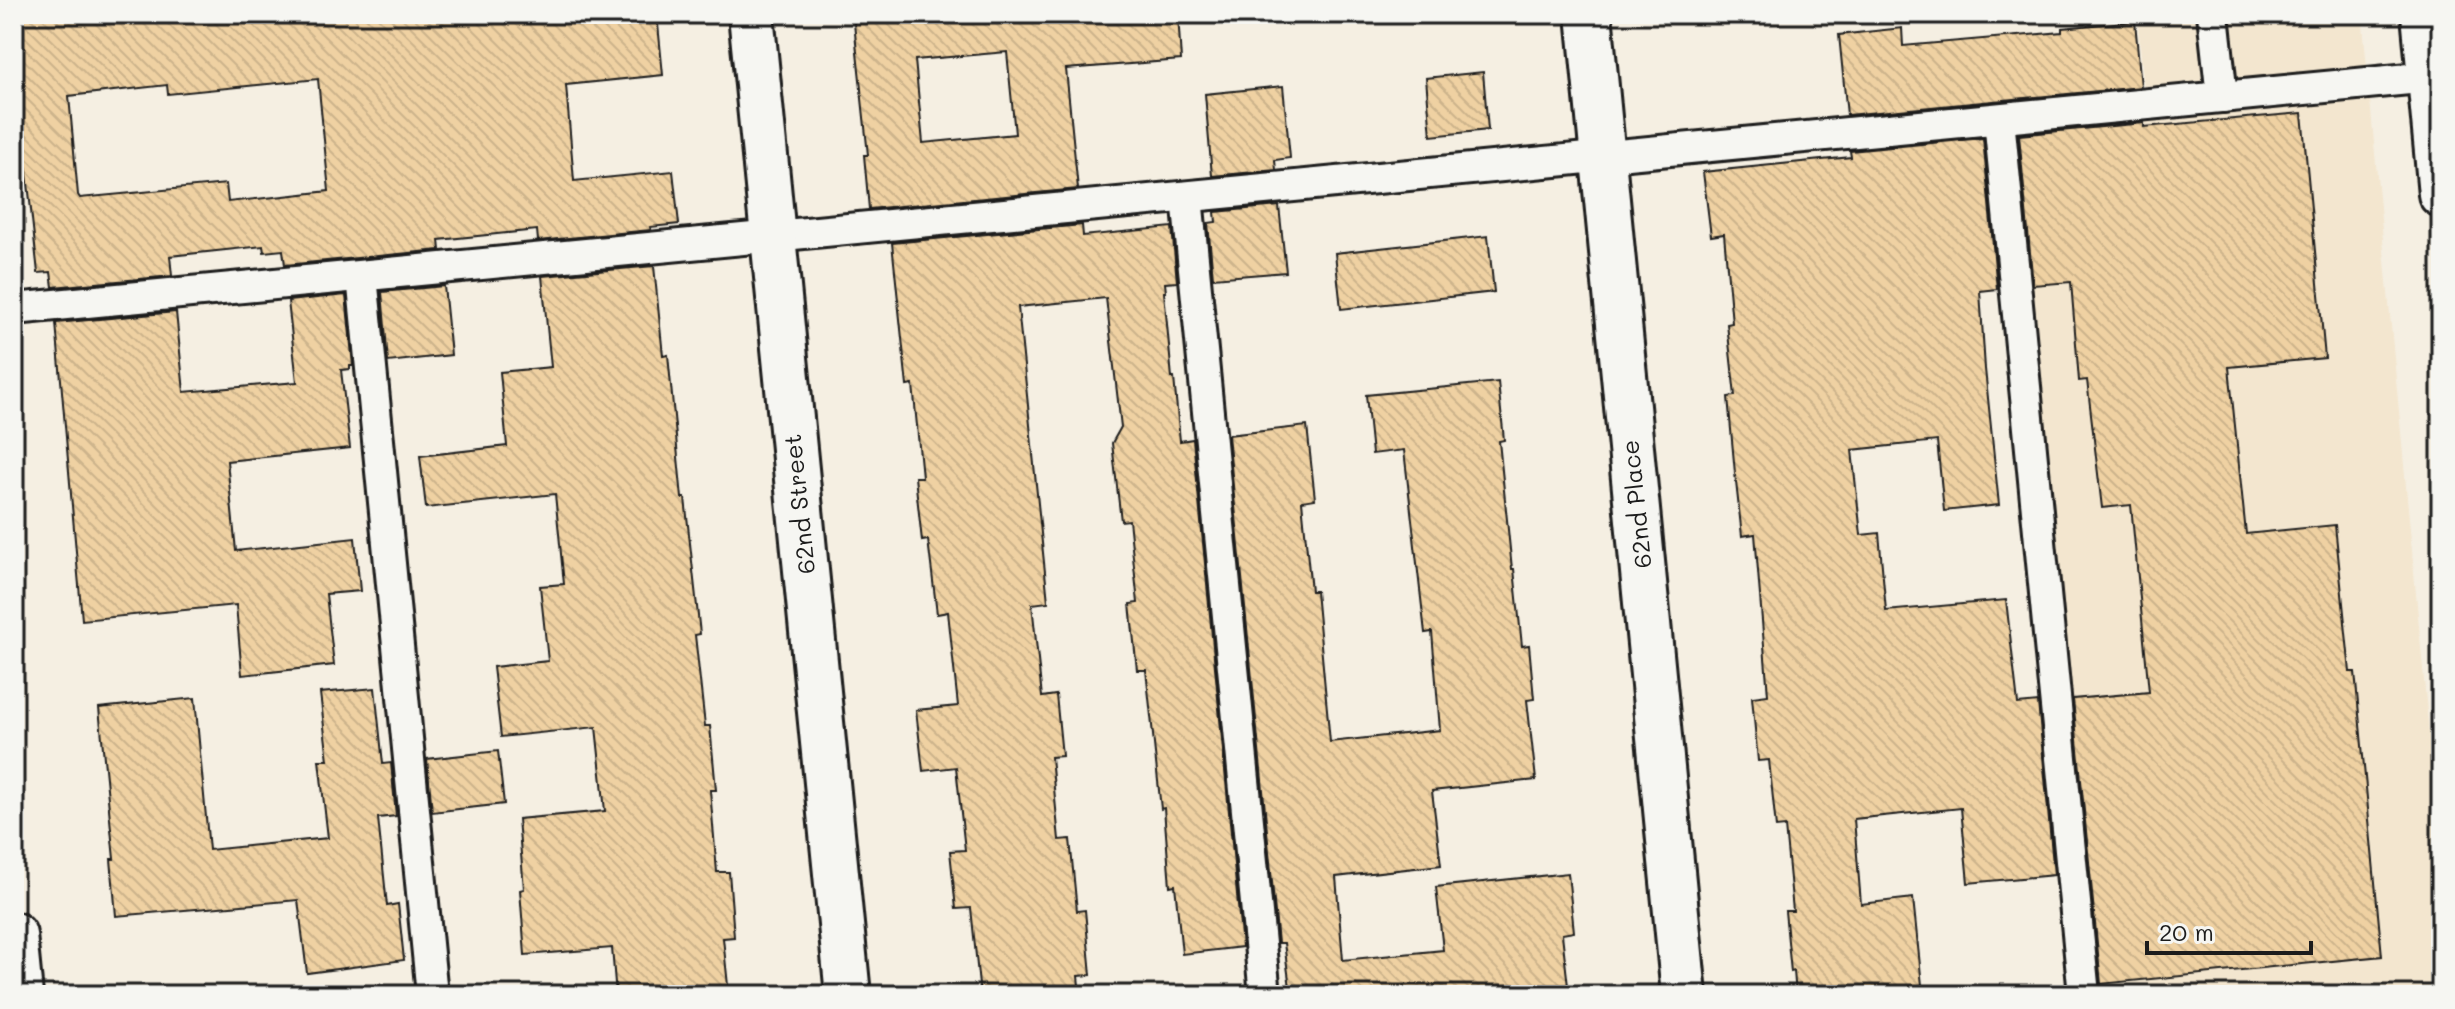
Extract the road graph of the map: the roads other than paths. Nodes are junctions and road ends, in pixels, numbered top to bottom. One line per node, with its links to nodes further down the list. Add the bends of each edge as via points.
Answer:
1 (751, 14): 11 (street, 62nd Street)
2 (1589, 14): 8 (street, 62nd Place)
3 (2213, 14): 6 (lane)
4 (2424, 14): 5 (street)
5 (2430, 77): 6 (lane); 9 (street)
6 (2222, 97): 7 (lane)
7 (1999, 119): 8 (lane); 20 (lane)
8 (1603, 157): 10 (lane); 19 (street, 62nd Place)
9 (2441, 194)
10 (1187, 197): 11 (lane); 18 (lane)
11 (774, 237): 12 (lane); 17 (street, 62nd Street)
12 (362, 276): 13 (lane); 16 (lane)
13 (14, 309)
14 (14, 935): 15 (street)
15 (20, 995)
16 (432, 995)
17 (848, 995)
18 (1265, 995)
19 (1684, 995)
20 (2084, 995)

